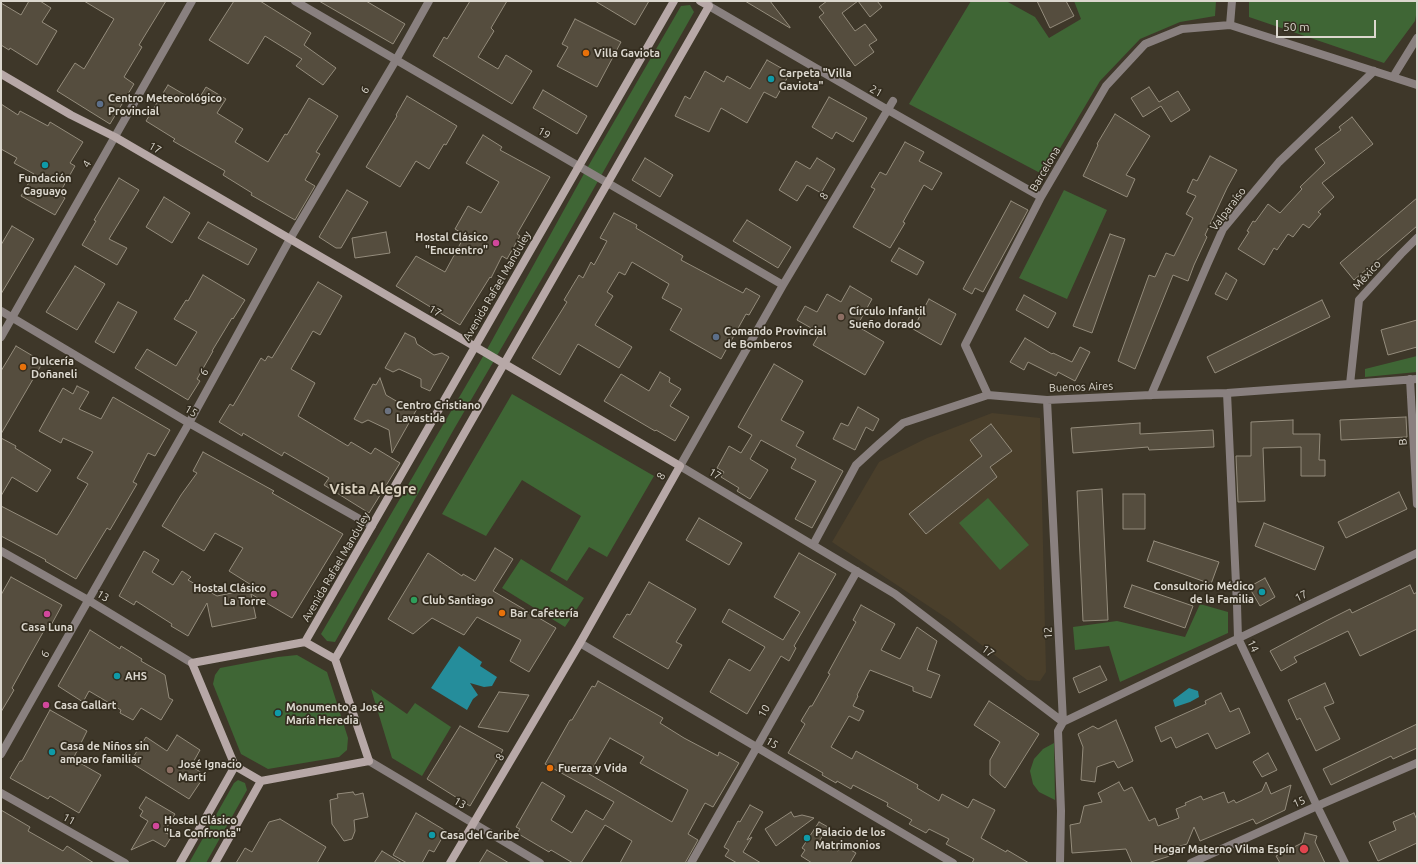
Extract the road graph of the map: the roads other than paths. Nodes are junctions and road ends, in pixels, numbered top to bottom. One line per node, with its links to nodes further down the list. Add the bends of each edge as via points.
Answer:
1 (192, 1): 17 (street, 4)
2 (295, 1): 10 (street, 19)
3 (428, 1): 10 (street, 6)
4 (674, 1): 18 (main road, Avenida Rafael Manduley)
5 (700, 1): 7 (main road, 21)
6 (1232, 1): 8 (street)
7 (708, 3): 16 (street, 21); 19 (main road)
8 (1230, 25): 11 (street); 20 (street, Barcelona, via 1182,29 1145,44 1106,86)
9 (1417, 38): 13 (street)
10 (396, 60): 18 (street, 19); 22 (street, 6)
11 (1374, 71): 13 (street); 33 (street, Valparaíso, via 1279,162 1224,230)
12 (1, 74): 17 (main road, 17, via 71,115)
13 (1393, 77): 14 (street)
14 (1417, 85)
15 (893, 101): 16 (street, 8)
16 (888, 110): 20 (street, 21); 23 (street, 8)
17 (115, 137): 22 (main road, 17); 25 (street, 4)
18 (579, 166): 19 (street, 19); 27 (main road, Avenida Rafael Manduley)
19 (608, 183): 23 (street, 19); 28 (main road)
20 (1041, 197): 32 (street, Barcelona, via 965,346)
21 (1417, 238): 30 (street, México, via 1359,300)
22 (290, 239): 27 (main road, 17); 35 (street, 6)
23 (783, 285): 36 (street, 8)
24 (1, 311): 25 (street, 15)
25 (13, 317): 26 (street, 4); 35 (street, 15)
26 (1, 337)
27 (475, 347): 28 (main road, 17); 38 (main road, Avenida Rafael Manduley)
28 (504, 364): 36 (main road, 17); 47 (main road)
29 (1414, 379): 30 (street, Buenos Aires); 37 (street, B)
30 (1350, 384): 31 (street, Buenos Aires)
31 (1226, 393): 33 (street, Buenos Aires); 44 (street, 14)
32 (988, 395): 34 (street, Buenos Aires); 39 (street, Buenos Aires, via 903,423 856,465)
33 (1151, 395): 34 (street, Buenos Aires)
34 (1047, 400): 49 (street, 12)
35 (189, 423): 38 (street, 15); 43 (street, 6)
36 (680, 466): 39 (street, 17); 46 (main road, 8)
37 (1417, 504)
38 (372, 526): 45 (main road, Avenida Rafael Manduley)
39 (813, 545): 42 (street, 17)
40 (1, 551): 43 (street, 13)
41 (1417, 553): 44 (street, 17)
42 (858, 571): 49 (street, 17, via 895,594); 50 (street, 10)
43 (88, 600): 48 (street, 13); 51 (street, 6)
44 (1238, 638): 49 (street, 17); 57 (street, 14)
45 (305, 642): 47 (main road); 48 (main road)
46 (580, 643): 50 (street, 15); 58 (main road, 8)
47 (335, 659): 52 (main road)
48 (192, 663): 54 (main road)
49 (1064, 722): 66 (street, 12, via 1058,731)
50 (756, 746): 64 (street, 10); 65 (street, 15)
51 (1, 754)
52 (369, 761): 55 (main road); 58 (street, 13)
53 (1417, 763): 57 (street, 15)
54 (234, 766): 55 (main road); 60 (main road)
55 (261, 781): 61 (main road)
56 (1, 793): 59 (street, 11)
57 (1317, 806): 67 (street, 15); 68 (street, 14)
58 (472, 824): 62 (main road, 8); 63 (street, 13)
59 (125, 863)
60 (180, 863)
61 (215, 863)
62 (450, 863)
63 (540, 863)
64 (690, 863)
65 (953, 863)
66 (1060, 863)
67 (1191, 863)
68 (1345, 863)

